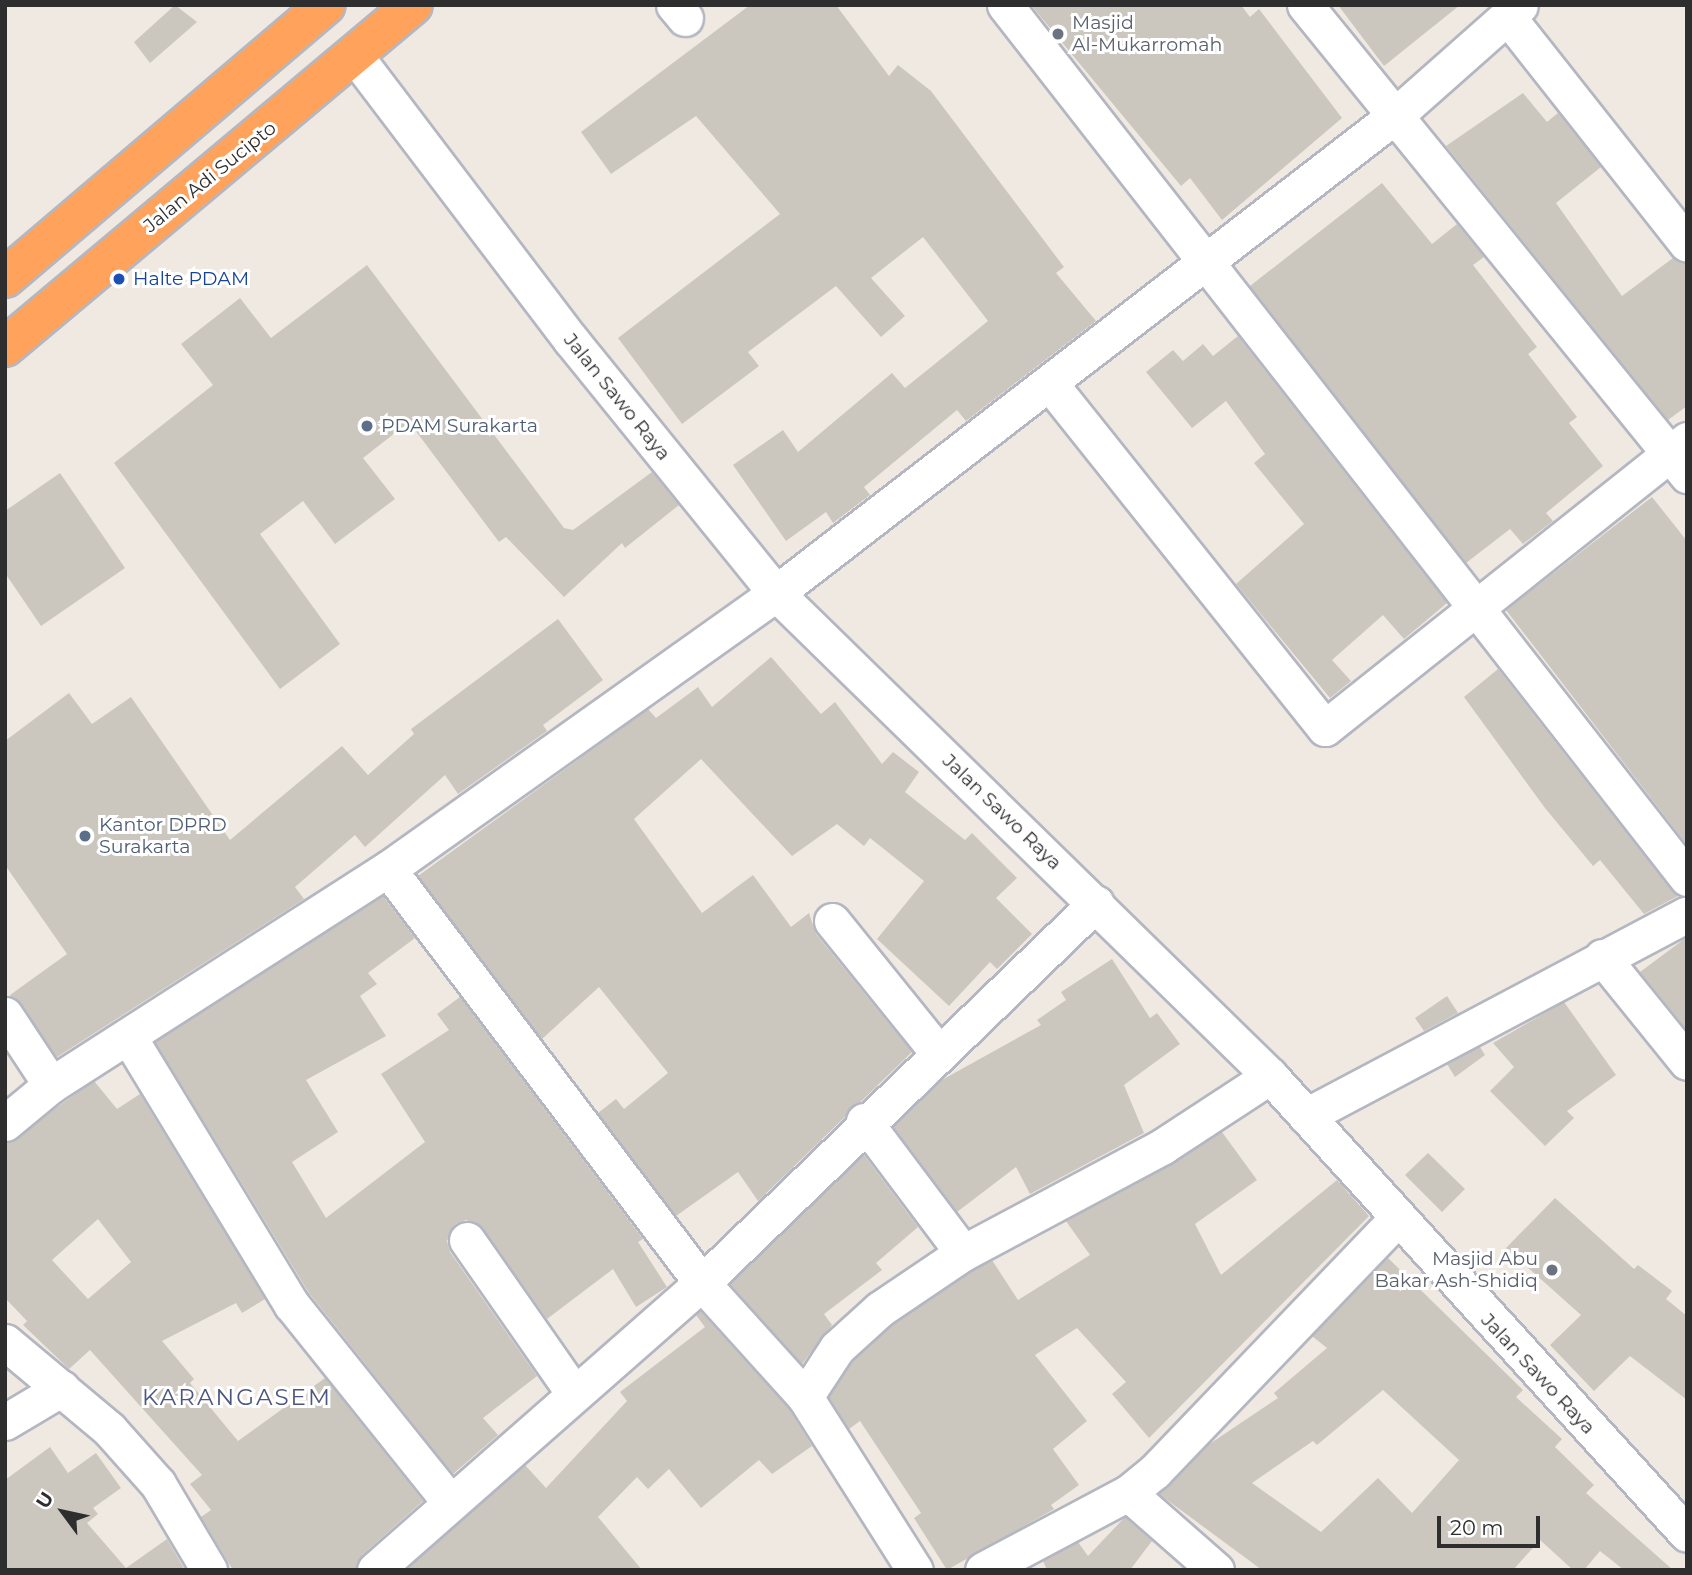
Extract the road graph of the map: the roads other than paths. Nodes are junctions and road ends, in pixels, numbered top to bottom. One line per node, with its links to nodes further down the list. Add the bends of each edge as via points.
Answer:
1 (413, 5): 6 (highway, Jalan Adi Sucipto)
2 (1005, 5): 9 (street)
3 (1305, 5): 7 (street)
4 (310, 10): 10 (highway)
5 (1513, 11): 7 (street); 8 (street)
6 (356, 57): 11 (highway, Jalan Adi Sucipto); 14 (street, Jalan Sawo Raya, via 571,340)
7 (1397, 114): 9 (street); 13 (street)
8 (1687, 244)
9 (1210, 261): 12 (street); 15 (street)
10 (5, 278)
11 (5, 347)
12 (1051, 385): 14 (street); 15 (street, via 1325,728)
13 (1681, 456): 15 (street)
14 (776, 593): 16 (street); 18 (street, Jalan Sawo Raya)
15 (1480, 606): 17 (street)
16 (388, 869): 23 (street); 34 (street)
17 (1687, 878)
18 (1096, 903): 24 (street); 26 (street, Jalan Sawo Raya)
19 (1687, 914): 21 (street)
20 (832, 921): 24 (street)
21 (1602, 957): 25 (street); 28 (street)
22 (5, 1015): 27 (street)
23 (130, 1039): 27 (street); 41 (street, via 292,1305)
24 (937, 1051): 29 (street)
25 (1687, 1062)
26 (1270, 1076): 28 (street, Jalan Sawo Raya); 33 (street, via 1163,1146)
27 (51, 1084): 30 (street)
28 (1306, 1116): 31 (street, Jalan Sawo Raya)
29 (864, 1121): 33 (street); 34 (street)
30 (5, 1123)
31 (1396, 1220): 40 (street); 42 (street, Jalan Sawo Raya)
32 (467, 1240): 37 (street)
33 (963, 1252): 38 (street, via 856,1331)
34 (702, 1283): 37 (street); 38 (street)
35 (5, 1342): 36 (street)
36 (62, 1388): 39 (street); 43 (street, via 158,1484)
37 (573, 1392): 41 (street)
38 (805, 1397): 45 (street)
39 (5, 1422)
40 (1128, 1493): 46 (street); 47 (street)
41 (449, 1501): 44 (street)
42 (1687, 1534)
43 (209, 1570)
44 (375, 1570)
45 (915, 1570)
46 (983, 1570)
47 (1216, 1570)

